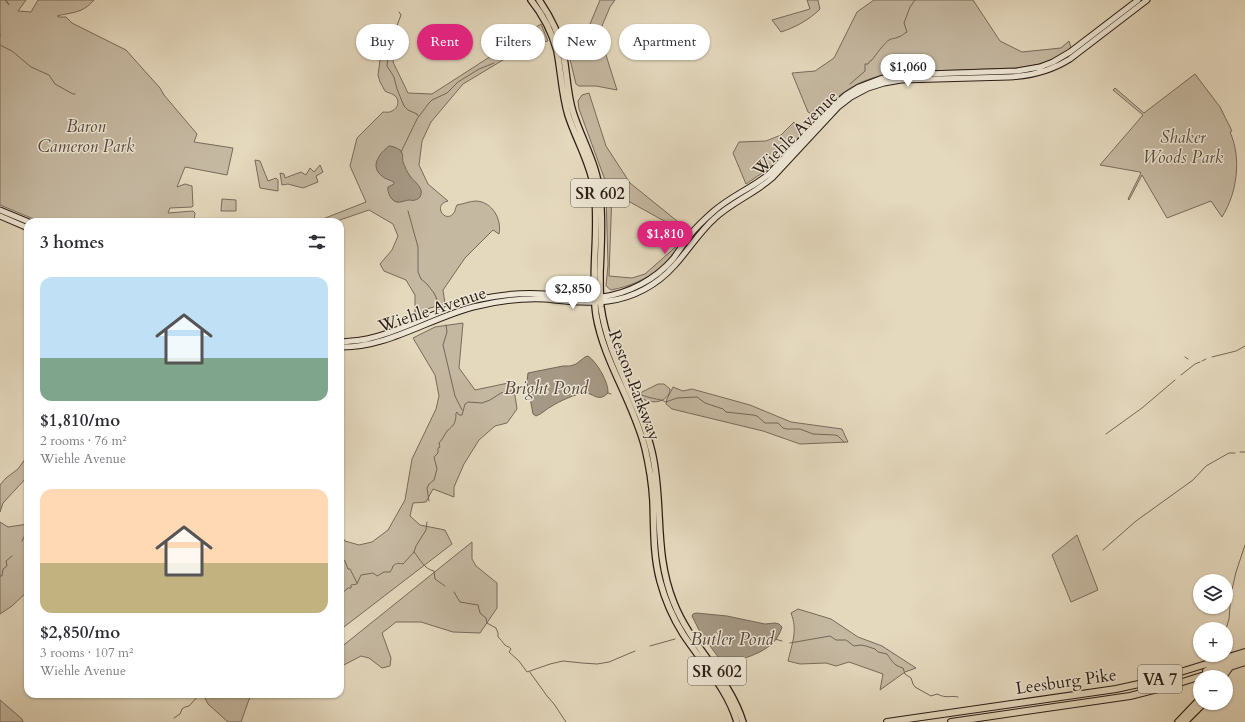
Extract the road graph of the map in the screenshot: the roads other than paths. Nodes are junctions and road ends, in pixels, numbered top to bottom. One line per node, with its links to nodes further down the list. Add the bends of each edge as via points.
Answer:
1 (531, 0): 9 (main road, Reston Parkway / SR 602, via 552,38 566,108 592,176)
2 (539, 0): 9 (main road, Reston Parkway / SR 602, via 552,20 558,36 572,109 597,174 601,208)
3 (1138, 0): 9 (main road, Wiehle Avenue, via 1070,52 1040,67 1017,71 895,75 859,87 836,103 778,166 709,216 661,271 630,289)
4 (1147, 0): 9 (main road, Wiehle Avenue, via 1070,59 1041,72 1019,77 901,80 876,85 860,92 833,112 767,183 731,205 711,221 674,267 662,277 633,294 618,299)
5 (0, 210): 7 (main road)
6 (0, 216): 8 (main road)
7 (24, 220)
8 (24, 226)
9 (597, 300): 10 (main road, Wiehle Avenue, via 542,294 494,296 470,301); 27 (main road, Reston Parkway / SR 602, via 600,335 636,419 645,449 652,488 656,556 664,592 678,624 731,704); 28 (main road, Reston Parkway / SR 602, via 607,339 640,413 653,456 658,487 661,554 670,592 684,624 723,679)
10 (433, 318): 11 (main road, Wiehle Avenue, via 422,319 368,339); 12 (main road, Wiehle Avenue, via 425,324 372,344)
11 (344, 342)
12 (344, 347)
13 (1245, 652): 17 (highway, Leesburg Pike / VA 7)
14 (1245, 657): 18 (highway)
15 (1245, 662): 16 (highway, Leesburg Pike / VA 7)
16 (1231, 666): 19 (highway, Leesburg Pike / VA 7); 20 (highway)
17 (1211, 670)
18 (1212, 670)
19 (1216, 670)
20 (1228, 670)
21 (1193, 675): 29 (highway, Leesburg Pike / VA 7, via 1116,689)
22 (1193, 678): 23 (highway, Leesburg Pike / VA 7)
23 (1184, 682): 24 (highway); 30 (highway, Leesburg Pike / VA 7, via 1115,699)
24 (1193, 682)
25 (1193, 707): 31 (main road)
26 (1197, 710): 32 (main road)
27 (738, 722)
28 (742, 722)
29 (887, 722)
30 (951, 722)
31 (1178, 722)
32 (1185, 722)

